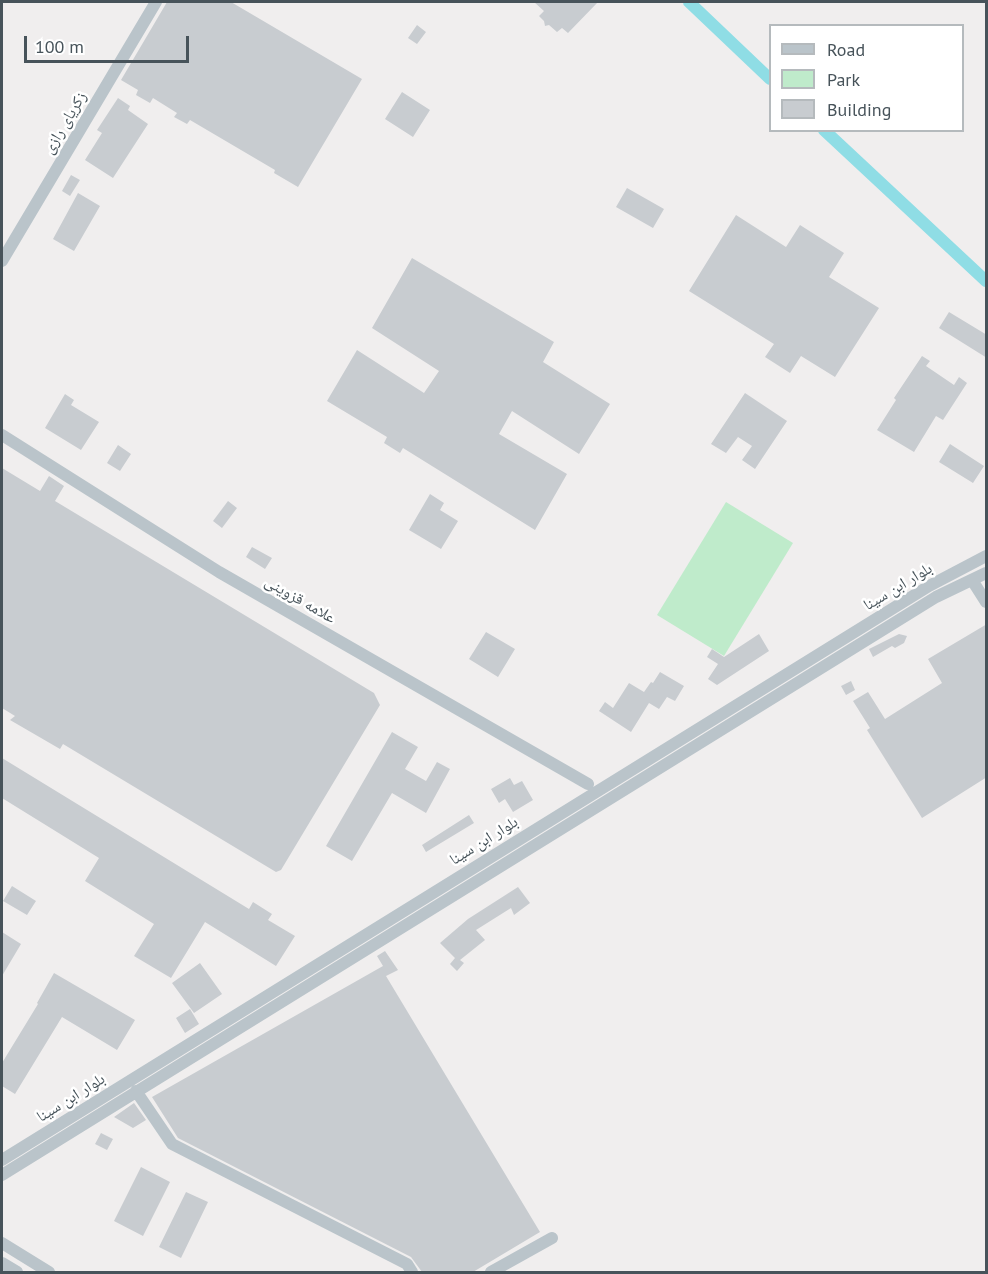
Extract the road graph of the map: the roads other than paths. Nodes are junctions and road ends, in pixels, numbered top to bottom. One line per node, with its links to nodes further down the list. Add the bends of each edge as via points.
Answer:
1 (156, 2): 2 (street, زکریای رازی)
2 (2, 261)
3 (2, 435): 8 (street, علامه قزوینی, via 219,572)
4 (987, 556): 10 (street, بلوار ابن سینا, via 919,592)
5 (987, 573): 6 (street, بلوار ابن سینا)
6 (972, 580): 7 (street); 9 (street, بلوار ابن سینا, via 936,597)
7 (987, 602)
8 (588, 784)
9 (136, 1091): 11 (street, بلوار ابن سینا); 17 (street, via 172,1144 407,1264)
10 (2, 1160)
11 (2, 1175)
12 (552, 1238): 18 (street)
13 (2, 1243): 16 (street)
14 (2, 1263): 15 (street)
15 (17, 1272)
16 (49, 1272)
17 (412, 1272)
18 (491, 1272)

